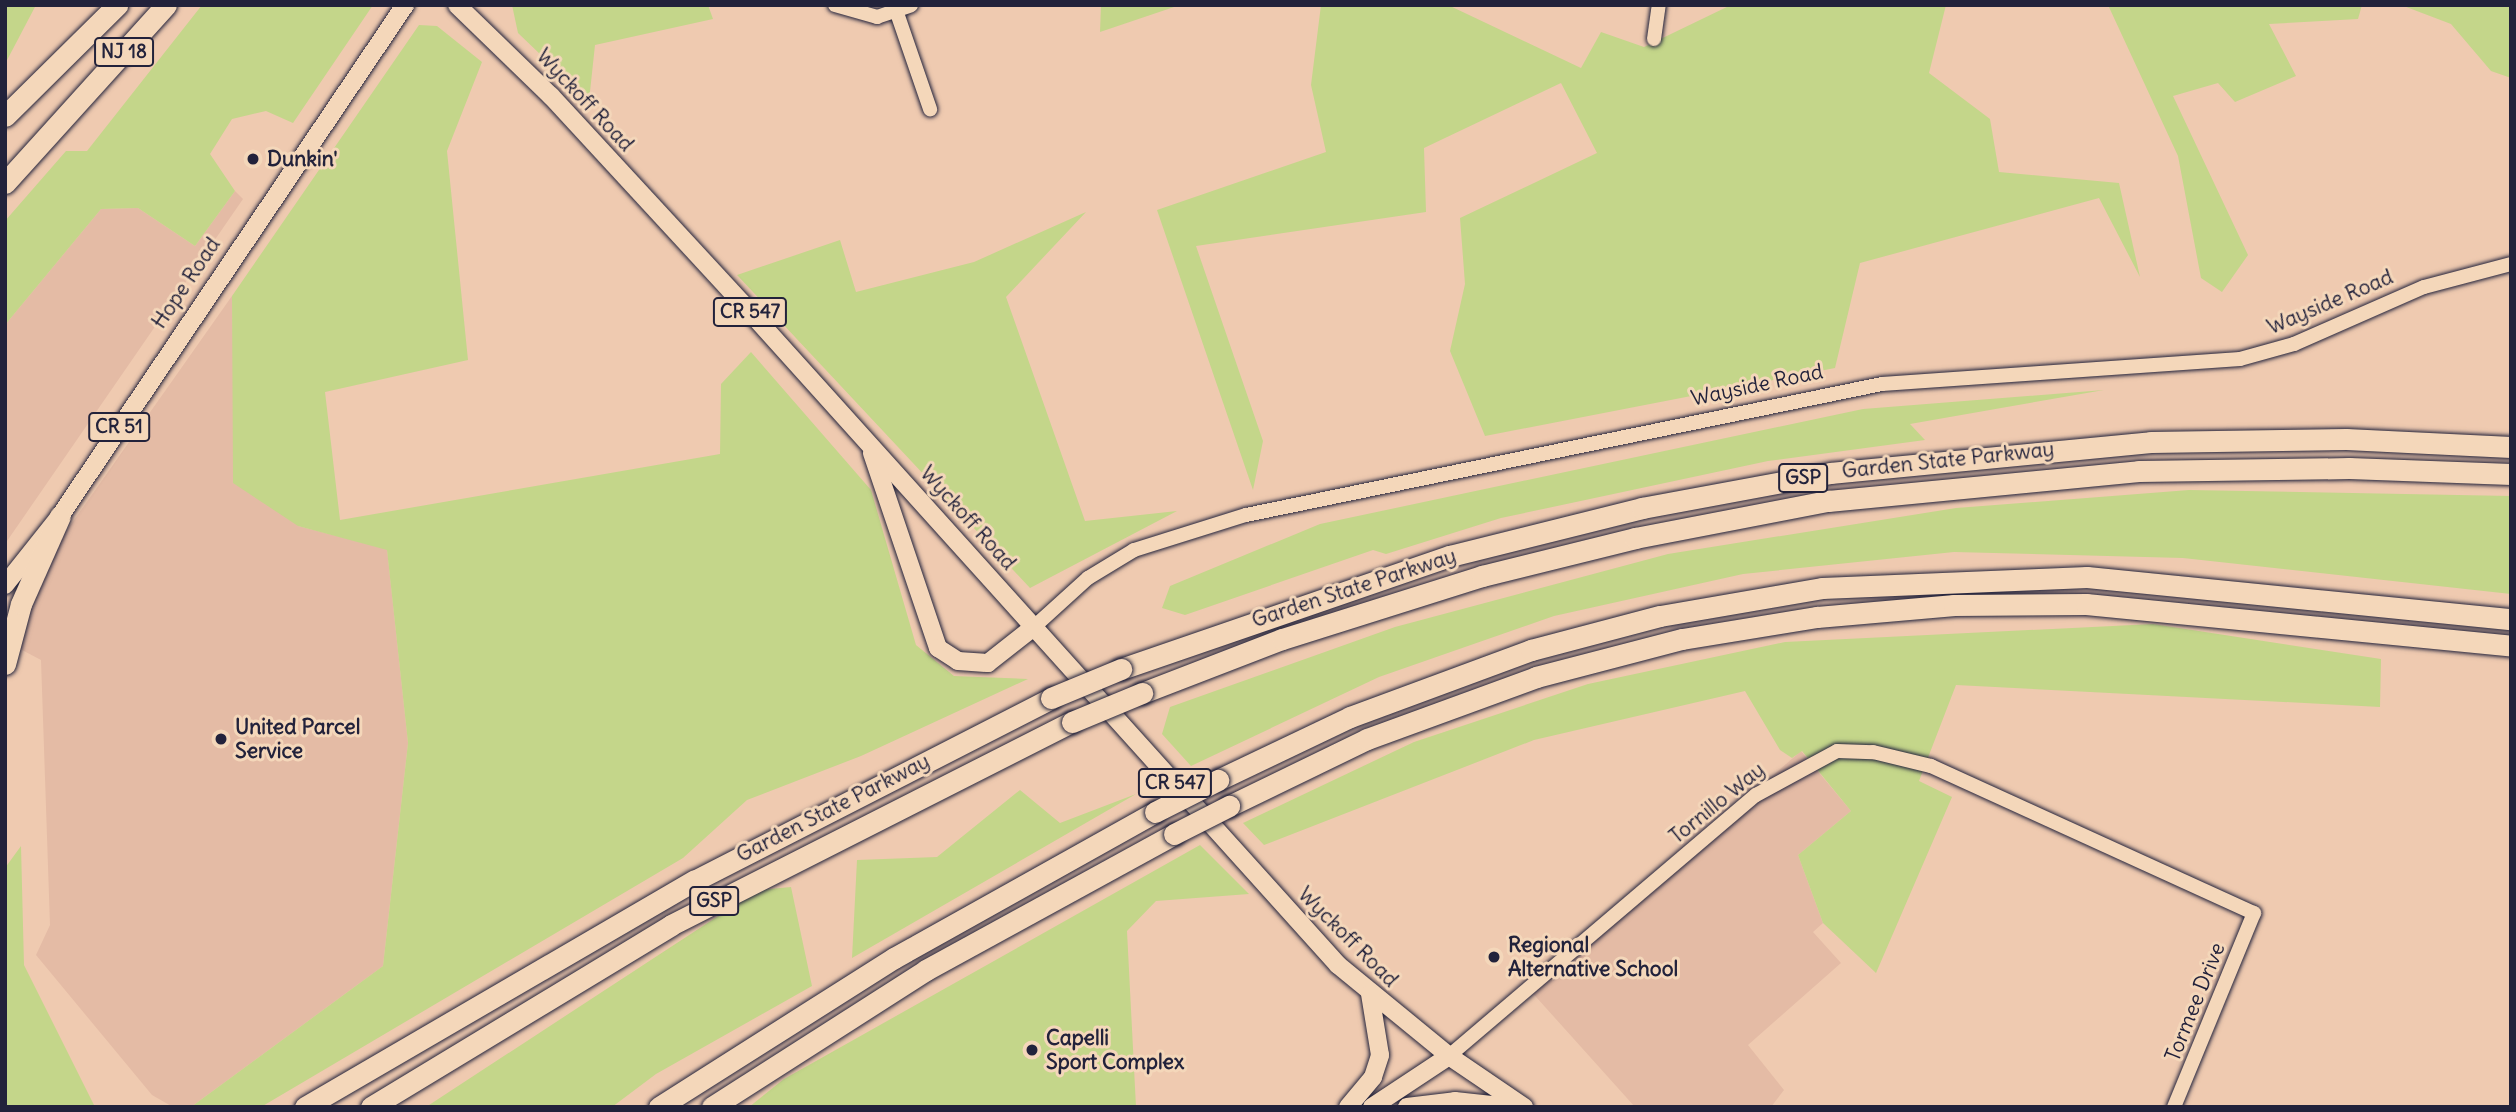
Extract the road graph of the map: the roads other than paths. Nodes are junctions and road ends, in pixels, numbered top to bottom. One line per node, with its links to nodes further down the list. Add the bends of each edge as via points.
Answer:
1 (117, 5): 11 (highway, NJ 18)
2 (166, 5): 12 (highway, NJ 18)
3 (405, 5): 17 (main road, Hope Road / CR 51)
4 (457, 5): 14 (main road, Wyckoff Road / CR 547, via 551,96)
5 (835, 5): 8 (street, via 867,17)
6 (911, 5): 8 (street)
7 (1659, 5): 9 (street)
8 (897, 13): 10 (street)
9 (1654, 39)
10 (930, 109)
11 (5, 116)
12 (5, 183)
13 (2511, 264): 20 (street, Wayside Road, via 2424,287 2294,344 2240,359 1882,384 1246,515 1134,550 1088,578)
14 (868, 444): 20 (main road, Wyckoff Road / CR 547); 20 (main road, via 938,648 958,661 988,663)
15 (2511, 447): 26 (highway, Garden State Parkway / GSP, bridge, via 2346,439 2151,442 1830,473 1642,508 1450,556 1121,669 1051,698 694,881)
16 (2511, 474): 27 (highway, Garden State Parkway / GSP, bridge, via 2349,468 2139,471 1828,501 1635,538 1482,576 1316,627 1072,722 715,901)
17 (60, 516): 18 (main road, Hope Road / CR 51); 22 (highway, via 21,604)
18 (5, 585)
19 (2511, 619): 28 (highway, bridge, via 2087,577 1822,589 1660,616 1531,650 1362,712 1218,780 894,958)
20 (1035, 626): 24 (main road, Wyckoff Road / CR 547)
21 (2511, 646): 29 (highway, bridge, via 2086,604 1954,605 1817,617 1682,639 1511,685 1367,739 1174,834 926,970)
22 (5, 664)
23 (2254, 913): 25 (street, Tornillo Way, via 1931,766 1873,752 1836,751 1756,795); 35 (street, Tormee Drive)
24 (1370, 994): 25 (main road, Wyckoff Road / CR 547); 30 (main road, via 1381,1055 1373,1077)
25 (1449, 1056): 31 (main road); 34 (main road, CR 547)
26 (305, 1107)
27 (371, 1107)
28 (659, 1107)
29 (712, 1107)
30 (1348, 1107)
31 (1372, 1107)
32 (1407, 1107): 33 (main road, via 1455,1101)
33 (1510, 1107)
34 (1524, 1107)
35 (2174, 1107)

